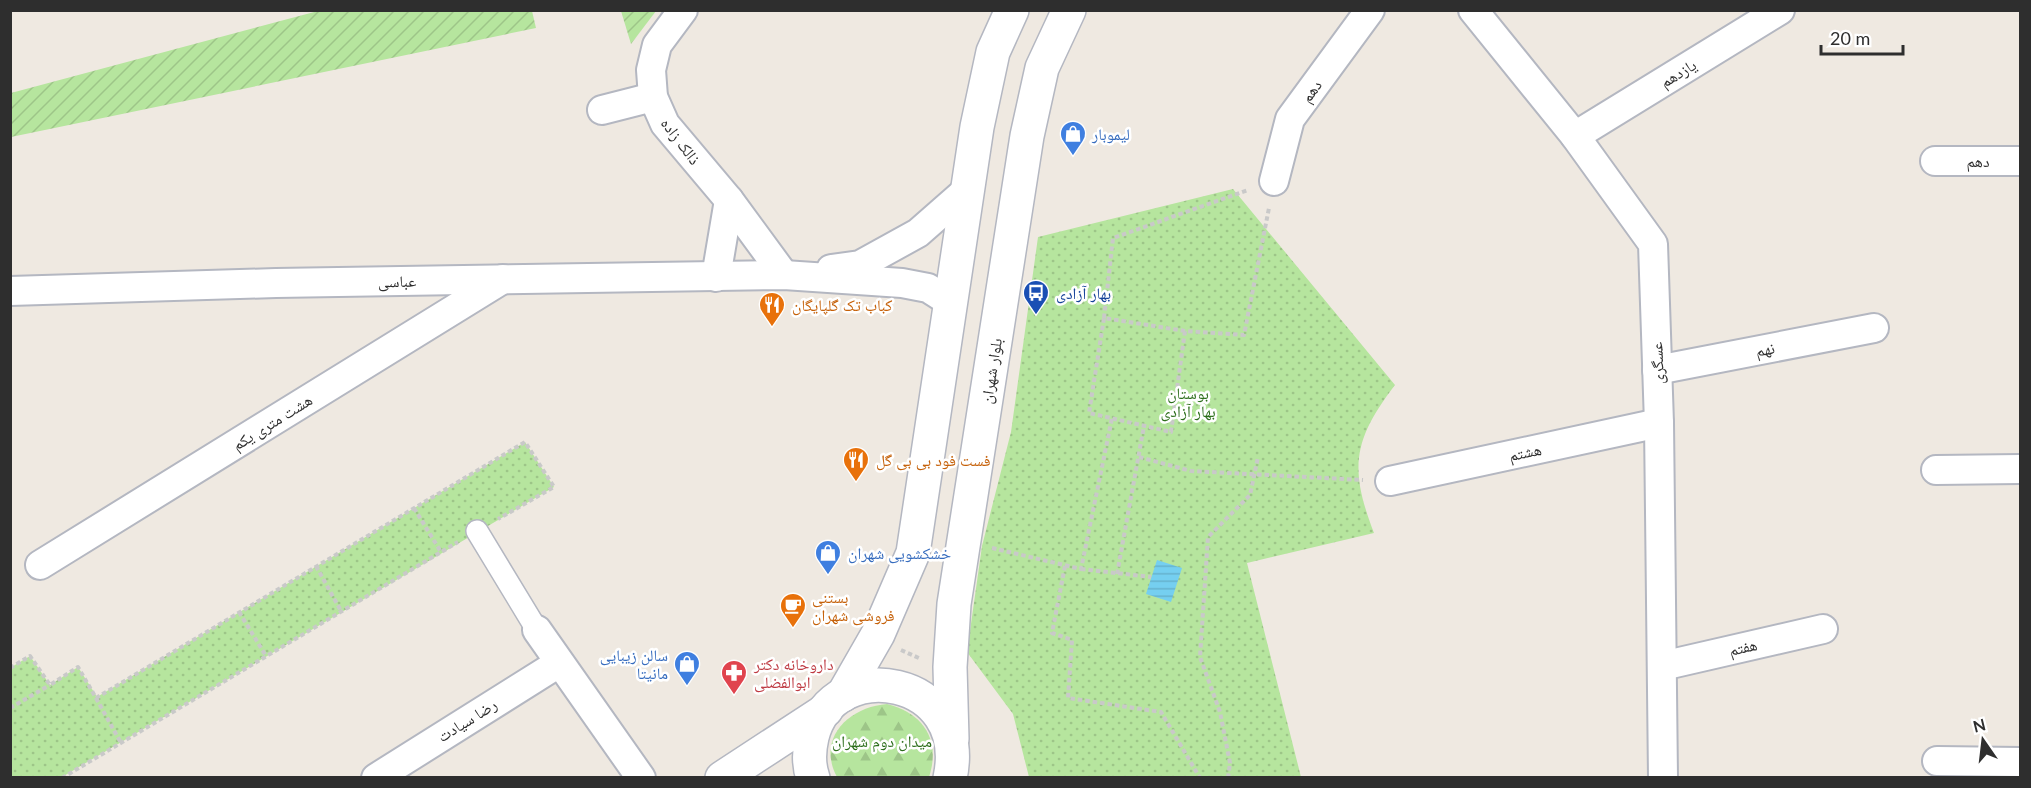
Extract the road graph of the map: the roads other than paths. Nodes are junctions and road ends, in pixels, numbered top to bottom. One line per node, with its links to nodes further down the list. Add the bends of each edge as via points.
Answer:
1 (683, 10): 7 (street, ذالک زاده, via 657,45 651,70)
2 (1012, 10): 13 (street, via 993,52)
3 (1069, 10): 35 (street, بلوار شهران, via 1042,68 1027,136 954,604 950,667)
4 (1370, 10): 12 (street, دهم, via 1290,119)
5 (1473, 10): 9 (street, عسگری)
6 (1780, 10): 9 (street, یازدهم)
7 (653, 97): 8 (street); 14 (street, ذالک زاده, via 665,124)
8 (602, 110)
9 (1575, 136): 21 (street, عسگری, via 1653,244)
10 (1935, 161): 11 (street, دهم)
11 (2020, 161)
12 (1274, 181)
13 (967, 190): 15 (street, via 918,233 860,265); 19 (street)
14 (729, 200): 15 (street, ذالک زاده); 16 (street)
15 (784, 275): 16 (street, عباسی); 19 (street, via 911,285 928,288)
16 (716, 277): 17 (street, عباسی)
17 (503, 279): 18 (street, عباسی); 27 (street, هشت متری یکم)
18 (10, 291)
19 (950, 302): 32 (street, via 913,553 878,634)
20 (1874, 328): 21 (street, نهم)
21 (1657, 370): 22 (street, عسگری)
22 (1659, 423): 25 (street, هشتم); 31 (street, عسگری)
23 (2020, 469): 24 (street)
24 (1936, 470)
25 (1390, 481)
26 (477, 531): 29 (street)
27 (40, 565)
28 (1823, 629): 31 (street, هفتم)
29 (537, 630): 30 (street)
30 (560, 663): 36 (street, رضا سیادت); 37 (street)
31 (1662, 666): 40 (street, عسگری)
32 (834, 703): 35 (street, via 864,686 886,684 908,689 928,701 943,718); 38 (street); 39 (street, via 814,730 809,752)
33 (1937, 761): 34 (street)
34 (2020, 762)
35 (954, 764)
36 (376, 777)
37 (641, 777)
38 (722, 777)
39 (813, 777)
40 (1664, 777)

